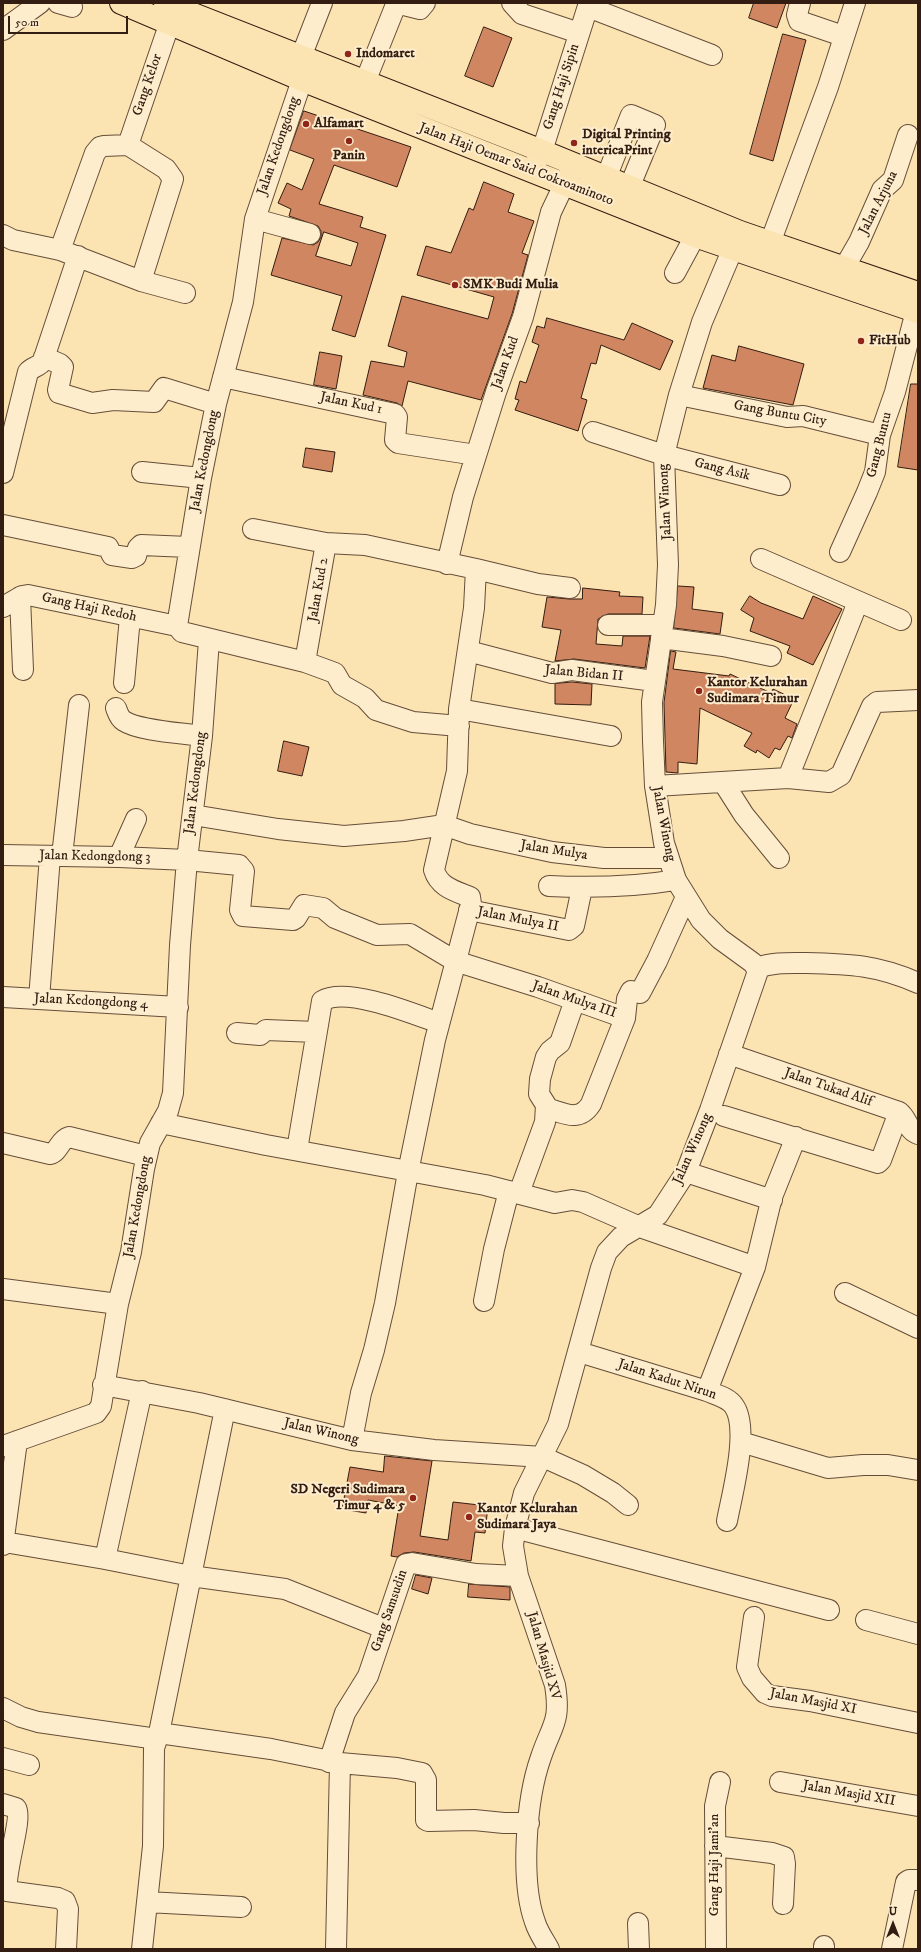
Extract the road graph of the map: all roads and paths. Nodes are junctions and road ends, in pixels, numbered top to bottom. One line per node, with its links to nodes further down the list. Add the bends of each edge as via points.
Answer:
1 (40, 3): 11 (street)
2 (121, 3): 10 (main road, Jalan Haji Oemar Said Cokroaminoto)
3 (165, 3): 15 (main road, Jalan Haji Oemar Said Cokroaminoto)
4 (322, 3): 15 (street)
5 (425, 3): 17 (street, via 420,9 400,4 395,7)
6 (512, 3): 12 (street, via 522,14)
7 (800, 3): 13 (street, via 797,15 799,21)
8 (855, 3): 13 (street)
9 (588, 5): 12 (street, Gang Haji Sipin); 14 (street)
10 (169, 25): 16 (main road, Jalan Haji Oemar Said Cokroaminoto); 21 (street, Gang Kelor)
11 (3, 30)
12 (579, 33): 22 (street, Gang Haji Sipin)
13 (843, 36): 32 (street, via 828,87)
14 (712, 55)
15 (301, 57): 17 (main road, Jalan Haji Oemar Said Cokroaminoto)
16 (302, 80): 20 (main road, Jalan Haji Oemar Said Cokroaminoto); 27 (street, Jalan Kedongdong)
17 (365, 82): 18 (main road, Jalan Haji Oemar Said Cokroaminoto)
18 (452, 115): 20 (main road); 22 (main road, Jalan Haji Oemar Said Cokroaminoto)
19 (908, 135): 34 (street, Jalan Arjuna, via 893,180 882,190 859,242)
20 (443, 136): 23 (main road, Jalan Haji Oemar Said Cokroaminoto)
21 (128, 145): 33 (street, via 104,146 95,153); 36 (street, via 166,169 173,179)
22 (542, 151): 23 (street, Gang Haji Sipin); 24 (main road, Jalan Haji Oemar Said Cokroaminoto)
23 (532, 171): 24 (main road, Jalan Haji Oemar Said Cokroaminoto)
24 (569, 174): 25 (main road, Jalan Haji Oemar Said Cokroaminoto); 30 (main road, Jalan Haji Oemar Said Cokroaminoto); 45 (street, Jalan Kud, via 551,212 523,317)
25 (606, 178): 26 (main road, Jalan Haji Oemar Said Cokroaminoto); 26 (street, via 631,115 655,125)
26 (629, 188): 31 (main road, Jalan Haji Oemar Said Cokroaminoto)
27 (255, 218): 28 (street); 40 (street, Jalan Kedongdong, via 243,302)
28 (310, 234)
29 (3, 235): 33 (street, via 13,240)
30 (695, 236): 31 (main road, Jalan Haji Oemar Said Cokroaminoto); 35 (street)
31 (736, 241): 32 (main road, Jalan Haji Oemar Said Cokroaminoto); 38 (main road, Jalan Haji Oemar Said Cokroaminoto); 41 (street, Jalan Winong, via 702,322)
32 (770, 243): 34 (main road, Jalan Haji Oemar Said Cokroaminoto)
33 (69, 253): 36 (street); 39 (street)
34 (844, 268): 38 (main road, Jalan Haji Oemar Said Cokroaminoto)
35 (675, 272)
36 (141, 281): 37 (street)
37 (185, 293)
38 (917, 305): 44 (street, Gang Buntu, via 895,392)
39 (44, 357): 42 (street, via 63,367 59,393 90,403 113,400 154,402 164,388); 48 (street, via 39,365 28,372)
40 (223, 377): 42 (street, Jalan Kedongdong); 45 (street, Jalan Kud 1, via 395,414 395,440 398,442)
41 (679, 395): 44 (street, Gang Buntu City, via 787,417 803,416); 46 (street, Jalan Winong)
42 (216, 404): 49 (street, Jalan Kedongdong)
43 (593, 432): 46 (street, Gang Asik)
44 (880, 435): 55 (street, Gang Buntu, via 875,472)
45 (476, 455): 57 (street, Jalan Kud)
46 (664, 455): 50 (street, Gang Asik); 67 (street, Jalan Winong, via 668,546 666,605)
47 (142, 472): 49 (street)
48 (3, 473)
49 (201, 478): 54 (street, Jalan Kedongdong)
50 (780, 485)
51 (3, 525): 54 (street, via 108,546 112,555 132,558 136,556 141,545)
52 (253, 529): 53 (street)
53 (326, 543): 57 (street, Jalan Kud 2, via 364,545); 71 (street, Jalan Kud 2)
54 (189, 546): 66 (street, Jalan Kedongdong)
55 (840, 552)
56 (761, 559): 61 (street)
57 (447, 564): 58 (street, Jalan Kud 2)
58 (476, 569): 59 (street, Jalan Kud 2, via 538,584); 69 (street)
59 (570, 588)
60 (20, 597): 62 (street); 63 (street, Gang Haji Redoh, via 28,595); 72 (street)
61 (858, 602): 64 (street); 81 (street)
62 (3, 607)
63 (130, 617): 66 (street, Gang Haji Redoh); 74 (street)
64 (901, 620)
65 (608, 625): 67 (street)
66 (177, 626): 68 (street, via 182,632)
67 (662, 632): 70 (street); 73 (street, Jalan Winong)
68 (209, 640): 71 (street); 79 (street, Jalan Kedongdong)
69 (468, 651): 73 (street, Jalan Bidan II, via 552,673 572,670); 78 (street)
70 (771, 656)
71 (305, 662): 78 (street, via 335,673 342,685 365,698 376,710 427,724)
72 (23, 670)
73 (654, 681): 83 (street, Jalan Winong, via 652,733)
74 (124, 683)
75 (918, 700): 81 (street, via 877,702 872,706 841,775 836,780 829,782)
76 (79, 705): 88 (street)
77 (116, 708): 79 (street, via 124,721 139,727)
78 (459, 718): 80 (street); 86 (street, via 457,771)
79 (202, 736): 84 (street, Jalan Kedongdong)
80 (611, 736)
81 (788, 778): 82 (street)
82 (723, 782): 83 (street); 91 (street, via 744,815)
83 (655, 786): 90 (street, Jalan Winong)
84 (193, 815): 86 (street, via 344,836 404,832); 92 (street, Jalan Kedongdong)
85 (136, 819): 89 (street)
86 (444, 825): 90 (street, Jalan Mulya, via 470,834 552,852 604,858); 97 (street, via 434,870 440,882 470,897 472,900)
87 (3, 855): 88 (street, Jalan Kedongdong 3)
88 (56, 856): 89 (street, Jalan Kedongdong 3); 102 (street)
89 (119, 857): 92 (street, Jalan Kedongdong 3)
90 (668, 858): 93 (street, Jalan Winong)
91 (779, 858)
92 (187, 860): 98 (street, Jalan Kedongdong 3, via 232,864 243,868 240,910 243,916 293,920 304,905 320,908 335,918 377,935 410,934); 104 (street, Jalan Kedongdong)
93 (676, 880): 95 (street); 96 (street, Jalan Winong)
94 (549, 886): 95 (street)
95 (582, 888): 97 (street, Jalan Mulya II, via 574,926 569,930)
96 (686, 897): 99 (street, Jalan Winong, via 701,920 720,939); 105 (street, Jalan Mulya III, via 640,993 631,991 626,998)
97 (469, 910): 98 (street)
98 (455, 961): 103 (street, Jalan Mulya III); 106 (street)
99 (757, 968): 100 (street, via 771,963 870,966); 109 (street, Jalan Winong)
100 (918, 983)
101 (3, 998): 102 (street, Jalan Kedongdong 4)
102 (39, 998): 104 (street, Jalan Kedongdong 4)
103 (575, 1000): 105 (street, Jalan Mulya III); 110 (street, via 560,1043 546,1057 540,1079 539,1094)
104 (178, 1007): 113 (street, Jalan Kedongdong, via 173,1093 171,1105)
105 (625, 1018): 110 (street, via 586,1112 574,1116)
106 (439, 1023): 107 (street, via 394,1006 340,997 322,1001); 119 (street)
107 (316, 1032): 108 (street, via 266,1030 260,1035); 117 (street)
108 (237, 1033)
109 (729, 1054): 111 (street, Jalan Tukad Alif); 120 (street, Jalan Winong)
110 (546, 1108): 121 (street, via 542,1134)
111 (899, 1112): 114 (street, via 904,1116 909,1129); 115 (street, via 878,1163)
112 (724, 1116): 115 (street)
113 (161, 1123): 117 (street); 118 (street, Jalan Kedongdong)
114 (918, 1134)
115 (796, 1137): 122 (street)
116 (3, 1143): 118 (street, via 50,1154 69,1137)
117 (297, 1150): 119 (street)
118 (146, 1156): 128 (street, Jalan Kedongdong, via 131,1252)
119 (408, 1172): 121 (street); 135 (street, via 384,1303 374,1350 360,1393)
120 (686, 1172): 122 (street); 123 (street, Jalan Winong, via 658,1215)
121 (514, 1192): 123 (street, via 555,1203 572,1200 583,1202); 127 (street, via 494,1249)
122 (772, 1200): 124 (street)
123 (640, 1226): 124 (street); 130 (street, Jalan Winong, via 621,1238 607,1252)
124 (755, 1267): 133 (street)
125 (3, 1289): 128 (street)
126 (845, 1293): 129 (street)
127 (484, 1301)
128 (118, 1304): 131 (street, Jalan Kedongdong)
129 (918, 1328)
130 (579, 1352): 133 (street, Jalan Kadut Nirun); 138 (street, Jalan Winong, via 558,1424)
131 (103, 1385): 132 (street, Jalan Winong); 137 (street, Jalan Kedongdong, via 101,1406 96,1413)
132 (142, 1391): 134 (street, Jalan Winong); 145 (street)
133 (707, 1391): 136 (street, Jalan Kadut Nirun, via 734,1406)
134 (225, 1409): 135 (street, Jalan Winong); 146 (street)
135 (352, 1440): 138 (street, Jalan Winong, via 434,1450)
136 (741, 1442): 139 (street, via 828,1468 888,1465); 141 (street, Jalan Kadut Nirun)
137 (10, 1443): 143 (street)
138 (543, 1458): 140 (street, Jalan Winong, via 583,1475 614,1493); 142 (street, Jalan Masjid XV, via 524,1493)
139 (918, 1470)
140 (628, 1505)
141 (727, 1521)
142 (522, 1530): 147 (street, Jalan Masjid XV, via 513,1546); 148 (street)
143 (4, 1542): 144 (street); 145 (street)
144 (3, 1545)
145 (106, 1559): 146 (street)
146 (191, 1576): 151 (street, via 286,1589); 155 (street)
147 (518, 1576): 151 (street, Gang Samsudin, via 476,1574 407,1564); 163 (street, Jalan Masjid XV, via 555,1685 558,1702 557,1719 541,1757 534,1783)
148 (829, 1610)
149 (754, 1617): 154 (street, Jalan Masjid XI, via 747,1667 752,1678 765,1693)
150 (866, 1620): 152 (street)
151 (383, 1628): 157 (street, Gang Samsudin, via 368,1676 345,1713)
152 (918, 1634)
153 (3, 1708): 155 (street, via 38,1722)
154 (918, 1723)
155 (158, 1736): 157 (street, via 271,1749); 167 (street, via 154,1754 153,1846)
156 (3, 1758): 158 (street)
157 (334, 1762): 163 (street, via 422,1773 426,1780 428,1821); 173 (street, Gang Samsudin)
158 (29, 1765)
159 (720, 1782): 164 (street, Gang Haji Jami'an, via 715,1806)
160 (780, 1782): 162 (street, Jalan Masjid XII)
161 (3, 1804): 166 (street, via 16,1808 19,1816)
162 (918, 1806)
163 (529, 1823): 174 (street, Jalan Masjid XV, via 527,1867 530,1902 535,1923)
164 (715, 1846): 168 (street, via 772,1852 784,1857); 176 (street, Gang Haji Jami'an)
165 (912, 1881): 177 (street)
166 (5, 1893): 171 (street, via 58,1898 65,1902 68,1909)
167 (147, 1902): 169 (street); 172 (street)
168 (783, 1904)
169 (241, 1907)
170 (638, 1923): 175 (street)
171 (66, 1949)
172 (142, 1949)
173 (336, 1949)
174 (549, 1949)
175 (639, 1949)
176 (716, 1949)
177 (892, 1949)

